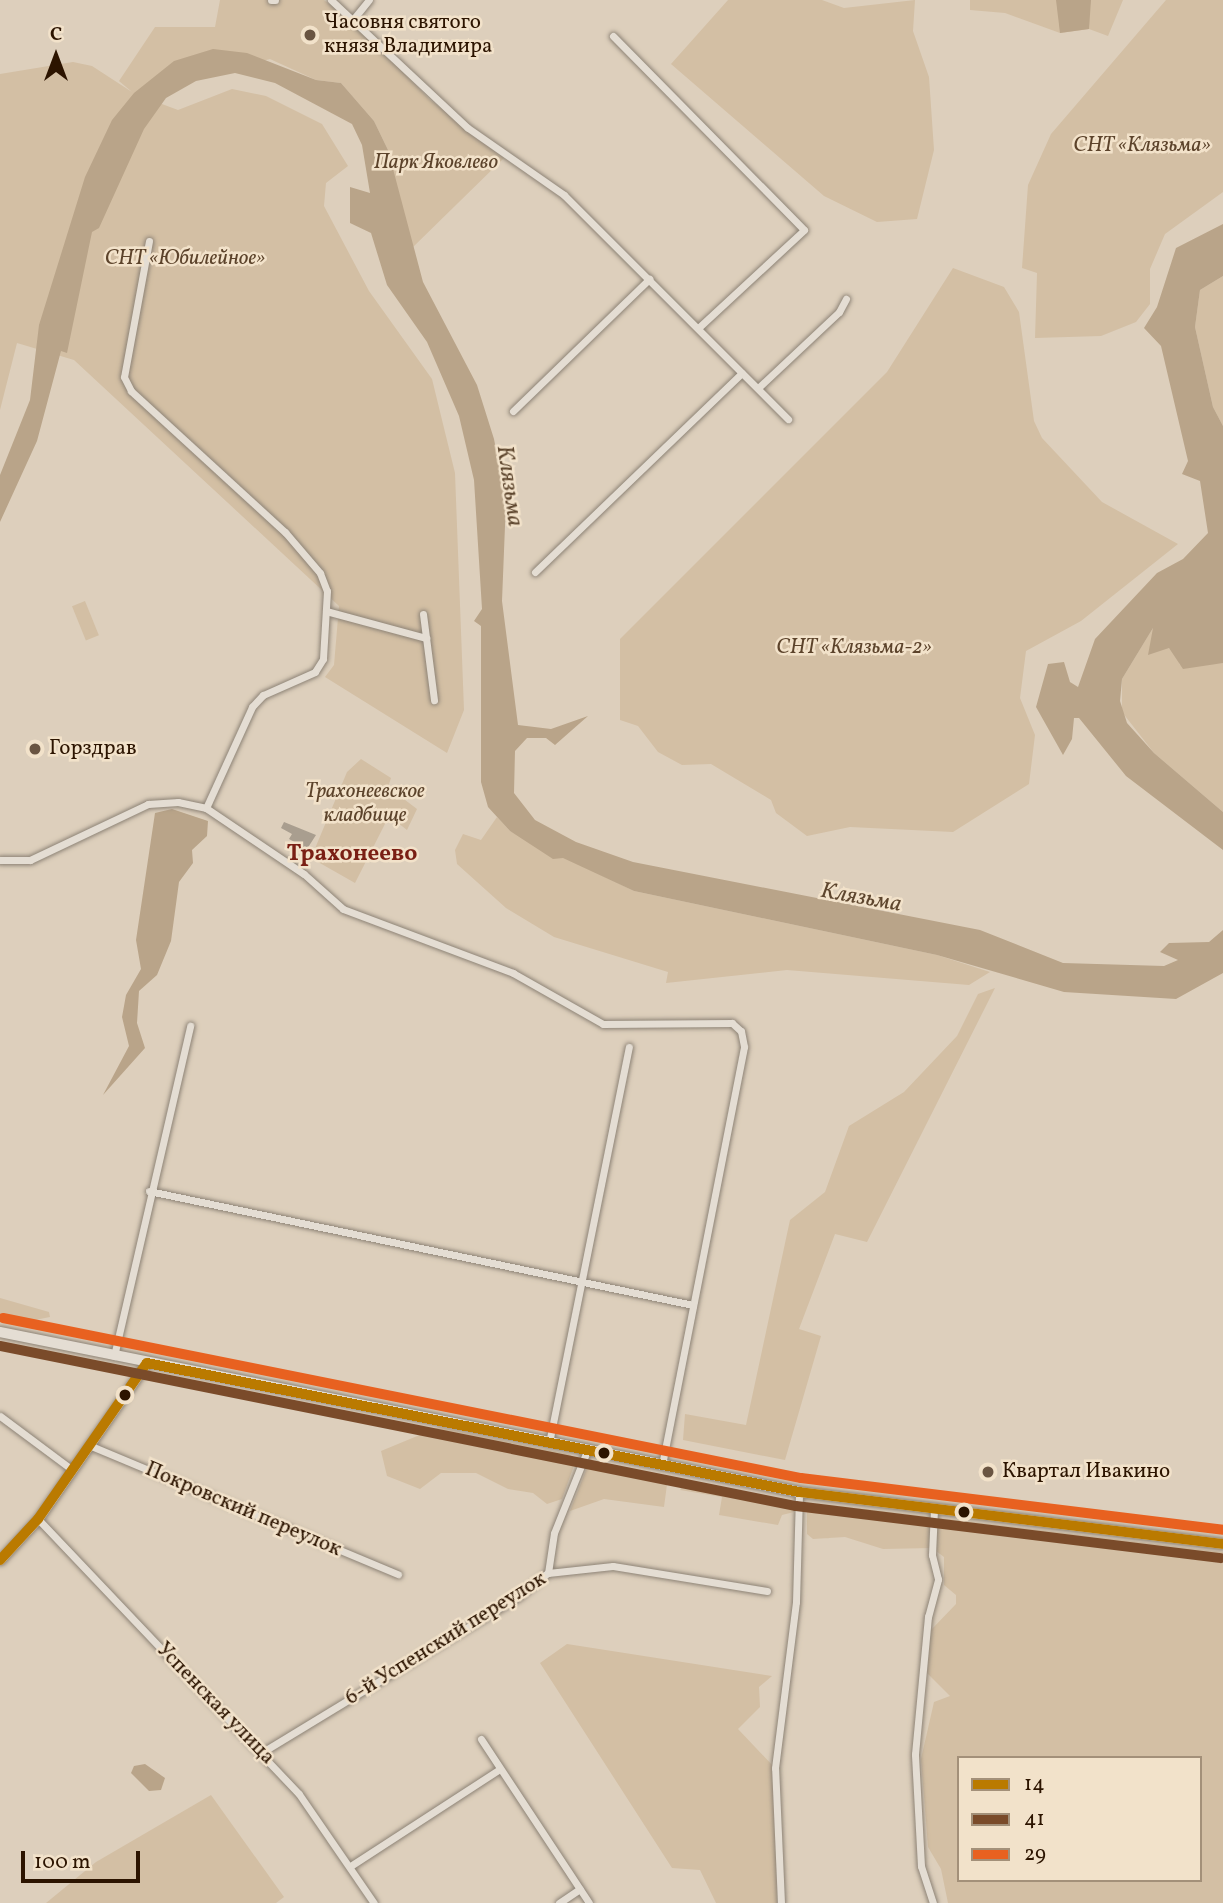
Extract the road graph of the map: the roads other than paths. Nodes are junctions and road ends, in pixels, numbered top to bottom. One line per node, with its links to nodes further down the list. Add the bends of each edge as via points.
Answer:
1 (331, 0): 3 (street)
2 (369, 0): 3 (street)
3 (355, 17): 6 (street, via 452,114 564,195)
4 (613, 36): 8 (street, via 804,230)
5 (149, 241): 14 (street, via 124,377 131,391 285,532 320,573)
6 (649, 279): 8 (street); 11 (street)
7 (846, 299): 10 (street, via 839,312)
8 (698, 328): 9 (street)
9 (742, 373): 10 (street); 13 (street)
10 (758, 388): 12 (street)
11 (513, 411)
12 (788, 419)
13 (535, 572)
14 (326, 611): 16 (street); 18 (street, via 323,659 315,671 263,695 252,707)
15 (423, 614): 16 (street)
16 (426, 638): 17 (street)
17 (434, 701)
18 (206, 808): 19 (street, via 178,802 148,804 30,860); 24 (street, via 304,874 343,909 513,973 603,1024 732,1023 741,1031 744,1047)
19 (0, 860)
20 (190, 1026): 22 (street)
21 (629, 1047): 23 (street)
22 (149, 1191): 23 (street); 26 (street)
23 (581, 1282): 24 (street); 29 (street)
24 (694, 1305): 32 (street)
25 (0, 1332): 26 (main road)
26 (114, 1356): 27 (main road)
27 (147, 1363): 29 (main road); 30 (street)
28 (0, 1416): 33 (street)
29 (549, 1443): 31 (main road)
30 (89, 1445): 33 (street); 40 (street, Покровский переулок)
31 (587, 1451): 32 (main road); 39 (street, via 554,1533)
32 (662, 1466): 34 (main road)
33 (71, 1469): 36 (street)
34 (799, 1492): 35 (main road); 50 (street, via 796,1602 775,1768)
35 (934, 1509): 37 (main road); 51 (street, via 932,1555 938,1578 928,1617 915,1754 921,1866)
36 (38, 1519): 38 (street); 43 (street, Успенская улица)
37 (1223, 1544)
38 (0, 1559)
39 (548, 1573): 41 (street, 6-й Успенский переулок, via 613,1566); 43 (street, 6-й Успенский переулок, via 519,1597)
40 (398, 1574)
41 (767, 1591)
42 (481, 1739): 44 (street)
43 (261, 1753): 45 (street, Успенская улица)
44 (500, 1769): 45 (street); 46 (street)
45 (352, 1865): 47 (street, Успенская улица)
46 (580, 1889): 48 (street); 49 (street)
47 (374, 1903)
48 (559, 1903)
49 (589, 1903)
50 (781, 1903)
51 (933, 1903)

